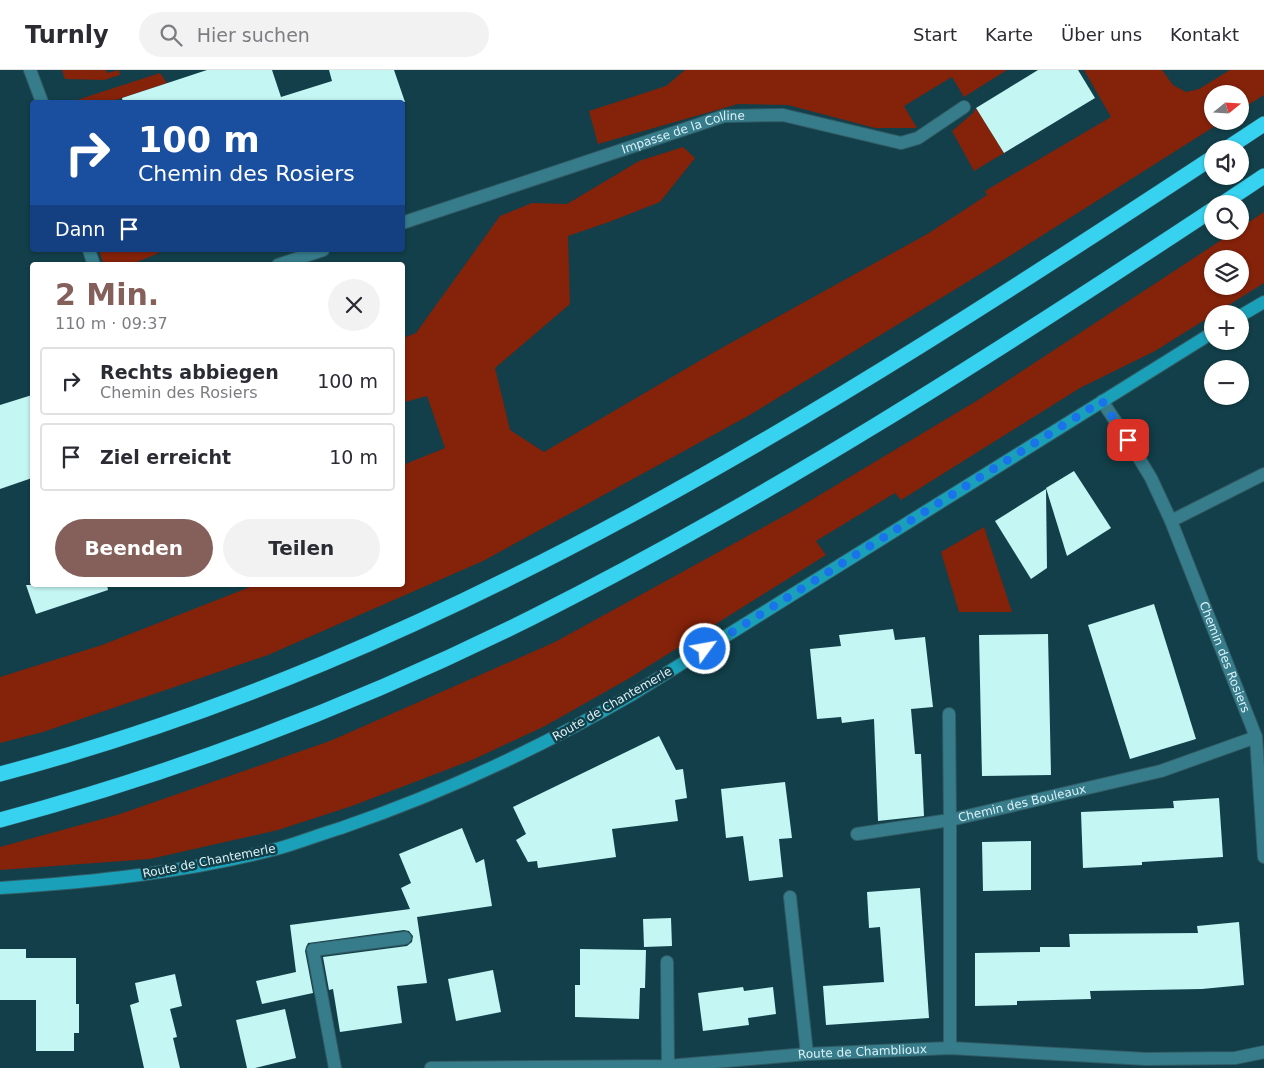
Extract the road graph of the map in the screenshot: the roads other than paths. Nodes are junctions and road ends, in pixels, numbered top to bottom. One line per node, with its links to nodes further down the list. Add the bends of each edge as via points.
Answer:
1 (30, 70): 2 (street)
2 (41, 100)
3 (964, 107): 10 (street, Impasse de la Colline, via 918,138 901,143 783,115 724,116)
4 (1264, 124): 5 (highway)
5 (1240, 140)
6 (1204, 163): 21 (highway, via 859,384 718,468 540,564 432,617 280,682 85,750)
7 (1264, 176): 8 (highway)
8 (1236, 195)
9 (1204, 215): 22 (highway, via 1028,330 820,459 676,542 536,615 451,656 287,725 167,769)
10 (405, 222)
11 (317, 252): 12 (street)
12 (287, 262)
13 (1264, 302): 14 (street)
14 (1249, 311)
15 (1204, 338): 16 (street, Route de Chantemerle)
16 (1102, 401): 18 (street, Chemin des Rosiers, via 1151,478); 26 (street, Route de Chantemerle, via 633,694 550,740 468,778 385,812 254,854 143,874)
17 (1264, 474): 18 (street)
18 (1171, 521): 20 (street, Chemin des Rosiers)
19 (949, 714): 23 (street)
20 (1256, 737): 23 (street, Chemin des Bouleaux, via 1161,771); 25 (street, Chemin des Rosiers)
21 (0, 774)
22 (0, 820)
23 (950, 820): 24 (street); 30 (street, Chemin des Bouleaux)
24 (857, 834)
25 (1264, 856)
26 (0, 888)
27 (790, 897): 32 (street)
28 (405, 938): 34 (street, via 313,950)
29 (667, 962): 33 (street)
30 (950, 1048): 31 (street, Route de Chamblioux, via 1146,1059 1235,1058); 32 (street, Route de Chamblioux)
31 (1264, 1052)
32 (807, 1054): 33 (street, Route de Chamblioux)
33 (668, 1066): 35 (street, Route de Chamblioux)
34 (335, 1068)
35 (431, 1068)

